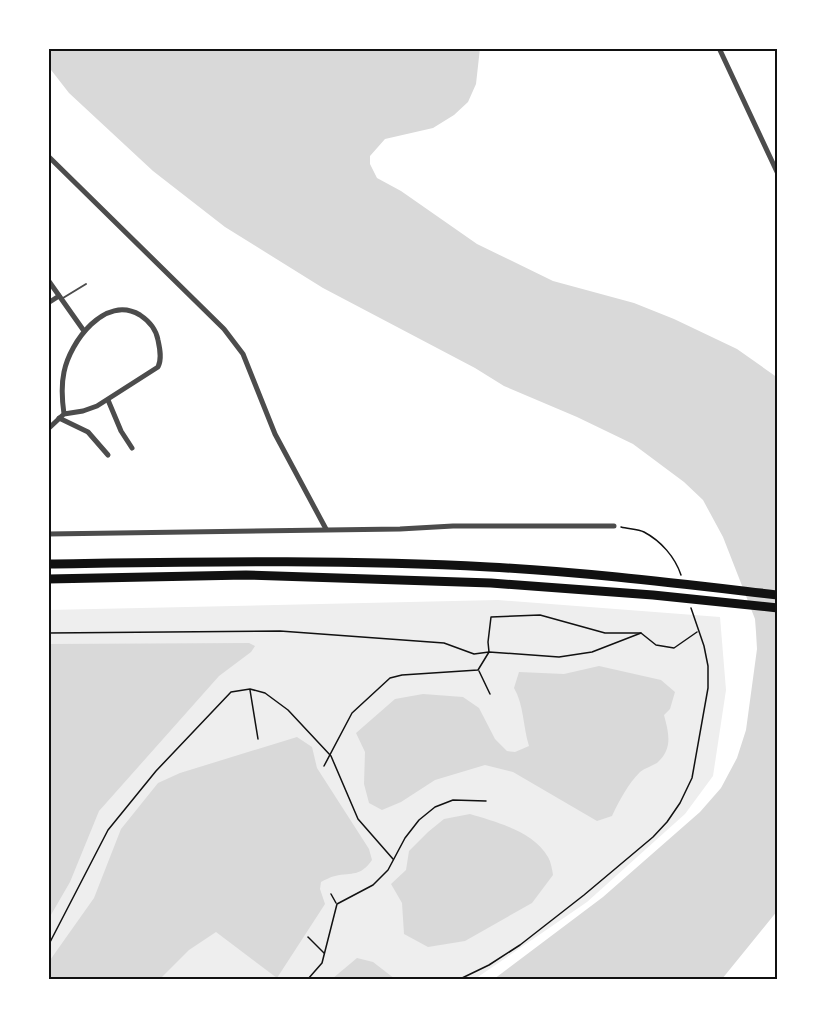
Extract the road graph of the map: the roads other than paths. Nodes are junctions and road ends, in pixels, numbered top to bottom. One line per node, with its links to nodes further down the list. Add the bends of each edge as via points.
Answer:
1 (719, 48): 3 (street)
2 (48, 156): 15 (street, via 238,346 276,434)
3 (778, 174)
4 (48, 280): 6 (street)
5 (86, 284): 6 (lane)
6 (59, 298): 7 (street); 8 (street)
7 (48, 303)
8 (84, 332): 9 (street, via 109,312 128,309 146,320 158,338 158,367); 10 (street, via 64,371)
9 (108, 400): 10 (street); 12 (street)
10 (61, 416): 11 (street); 13 (street, via 88,432)
11 (48, 429)
12 (132, 448)
13 (108, 455)
14 (614, 526): 15 (street)
15 (326, 529): 16 (street)
16 (48, 534)
17 (48, 564): 19 (highway, via 249,561 489,567)
18 (48, 579): 20 (highway, via 246,575 491,583)
19 (778, 595)
20 (778, 608)

